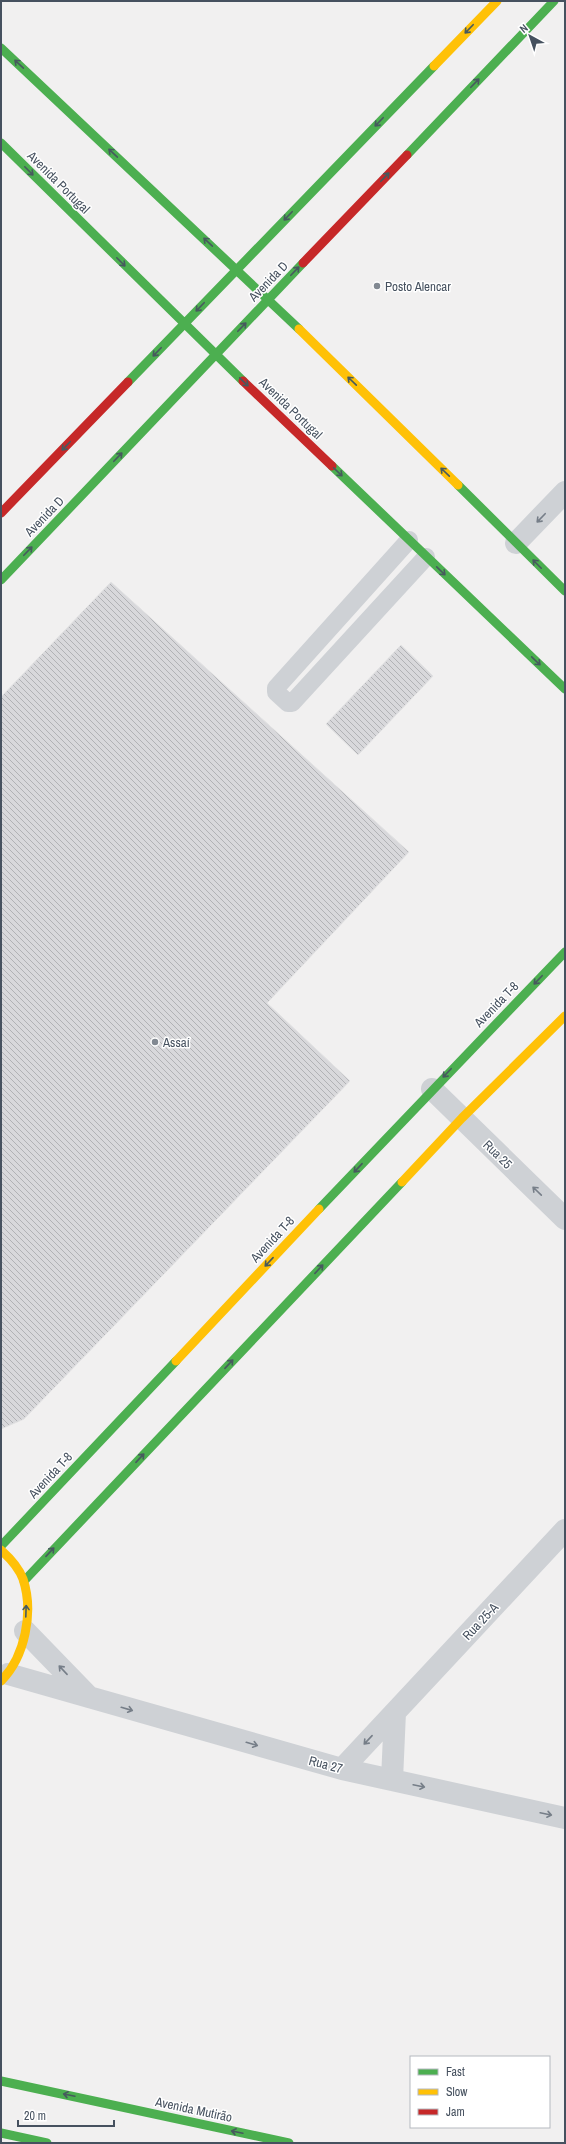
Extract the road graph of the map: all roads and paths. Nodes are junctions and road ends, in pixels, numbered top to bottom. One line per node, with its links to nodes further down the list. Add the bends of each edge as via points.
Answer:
1 (497, 1): 5 (main road, one-way to 5)
2 (554, 1): 6 (main road, Avenida D, one-way to 2)
3 (1, 48): 5 (main road, one-way to 3)
4 (1, 143): 7 (main road, Avenida Portugal, one-way to 7)
5 (236, 269): 6 (main road); 7 (main road, one-way to 7)
6 (268, 299): 8 (main road, Avenida D, one-way to 6); 12 (main road, one-way to 6)
7 (184, 324): 8 (main road, Avenida Portugal); 10 (main road, one-way to 10)
8 (216, 355): 11 (main road, Avenida Portugal, one-way to 11); 14 (main road, Avenida D, one-way to 8)
9 (565, 492): 12 (street, one-way to 12)
10 (1, 513)
11 (409, 540): 13 (main road, Avenida Portugal); 13 (lane, via 276,688 276,692 288,703 292,703)
12 (516, 543): 15 (main road, one-way to 12)
13 (426, 557): 16 (main road, Avenida Portugal, one-way to 16)
14 (1, 580)
15 (565, 591)
16 (565, 689)
17 (565, 952): 19 (main road, Avenida T-8, one-way to 19)
18 (565, 1016): 20 (main road)
19 (432, 1089): 20 (street, Rua 25); 23 (main road, Avenida T-8, one-way to 23)
20 (462, 1118): 21 (street, Rua 25, one-way to 20); 25 (main road, one-way to 20)
21 (565, 1219)
22 (565, 1530): 29 (street, Rua 25-A)
23 (1, 1546)
24 (1, 1550): 25 (main road, via 13,1560)
25 (24, 1581): 26 (main road, one-way to 25)
26 (25, 1631): 27 (main road, via 22,1646); 28 (street, one-way to 26)
27 (4, 1681): 28 (street, Rua 27)
28 (89, 1698): 30 (street, Rua 27, one-way to 30)
29 (395, 1712): 30 (street, Rua 25-A, one-way to 30); 31 (street)
30 (342, 1769): 31 (street, Rua 27)
31 (392, 1780): 32 (street, Rua 27, one-way to 32)
32 (565, 1818)
33 (1, 2080): 36 (main road, Avenida Mutirão, one-way to 33)
34 (1, 2133): 35 (main road)
35 (47, 2143)
36 (289, 2143)

